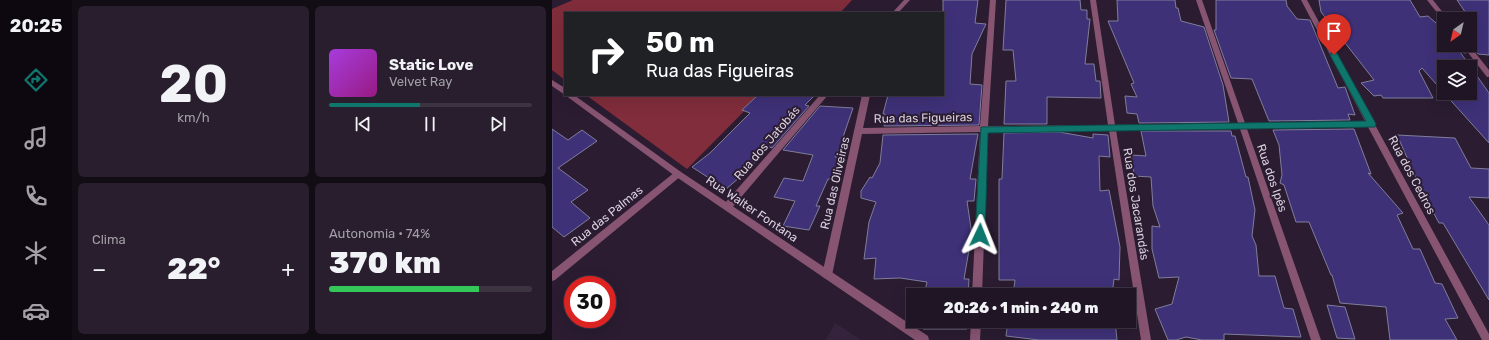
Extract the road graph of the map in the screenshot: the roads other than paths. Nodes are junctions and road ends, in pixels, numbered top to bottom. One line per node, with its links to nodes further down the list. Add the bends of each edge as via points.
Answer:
1 (907, 0): 7 (street)
2 (994, 0): 19 (street)
3 (1093, 0): 17 (street, Rua dos Jacarandás)
4 (1199, 0): 18 (street, Rua dos Ipês)
5 (1304, 0): 16 (street, Rua dos Cedros)
6 (1430, 0): 8 (street)
7 (897, 12)
8 (1439, 12)
9 (1471, 52): 10 (street)
10 (1489, 75)
11 (552, 82): 12 (street)
12 (564, 91)
13 (570, 96): 21 (street, Rua Walter Fontana)
14 (823, 96): 22 (street, Rua dos Jatobás)
15 (866, 96): 20 (street, Rua das Oliveiras)
16 (1372, 124): 18 (street, Rua das Figueiras); 31 (street, Rua dos Cedros)
17 (1112, 127): 18 (street, Rua das Figueiras); 19 (street, Rua das Figueiras); 29 (street, Rua dos Jacarandás)
18 (1242, 127): 30 (street, Rua dos Ipês)
19 (984, 129): 20 (street, Rua das Figueiras); 25 (street)
20 (859, 131): 23 (street, Rua das Oliveiras)
21 (678, 174): 22 (street, Rua Walter Fontana); 24 (street, Rua das Palmas)
22 (728, 206): 23 (street, Rua Walter Fontana)
23 (827, 275): 27 (street, Rua Walter Fontana)
24 (552, 277)
25 (977, 288)
26 (976, 328): 28 (street)
27 (924, 340)
28 (975, 340)
29 (1146, 340)
30 (1316, 340)
31 (1487, 340)

